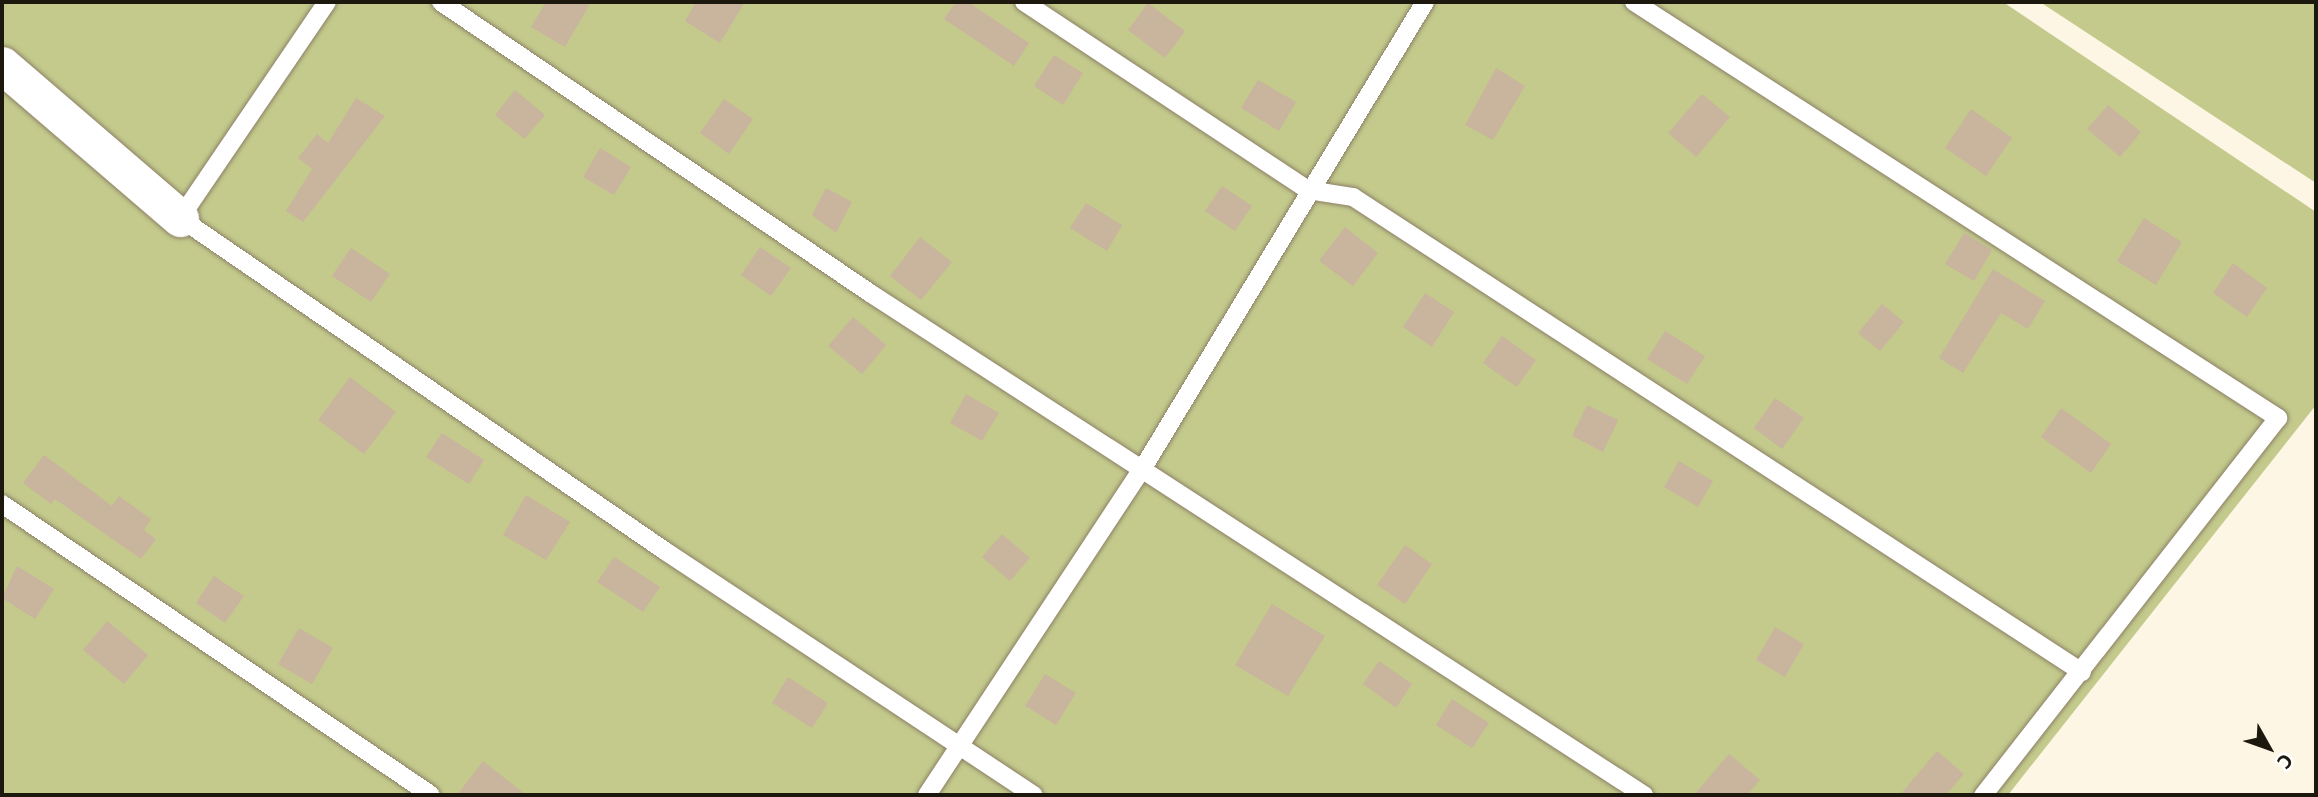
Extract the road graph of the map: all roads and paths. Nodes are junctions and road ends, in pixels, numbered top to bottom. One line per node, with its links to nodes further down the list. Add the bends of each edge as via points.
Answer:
1 (327, 2): 8 (lane)
2 (441, 2): 9 (lane, via 870,293)
3 (1024, 2): 7 (lane)
4 (1425, 2): 7 (lane)
5 (1633, 2): 11 (lane, via 2278,418)
6 (2, 65): 8 (street)
7 (1308, 190): 9 (lane); 11 (lane, via 1353,197)
8 (180, 218): 12 (lane)
9 (1143, 468): 12 (lane); 16 (lane)
10 (2, 503): 13 (lane)
11 (2082, 672): 17 (lane)
12 (958, 746): 14 (lane); 15 (lane)
13 (431, 795)
14 (927, 795)
15 (1033, 795)
16 (1644, 795)
17 (1983, 795)

